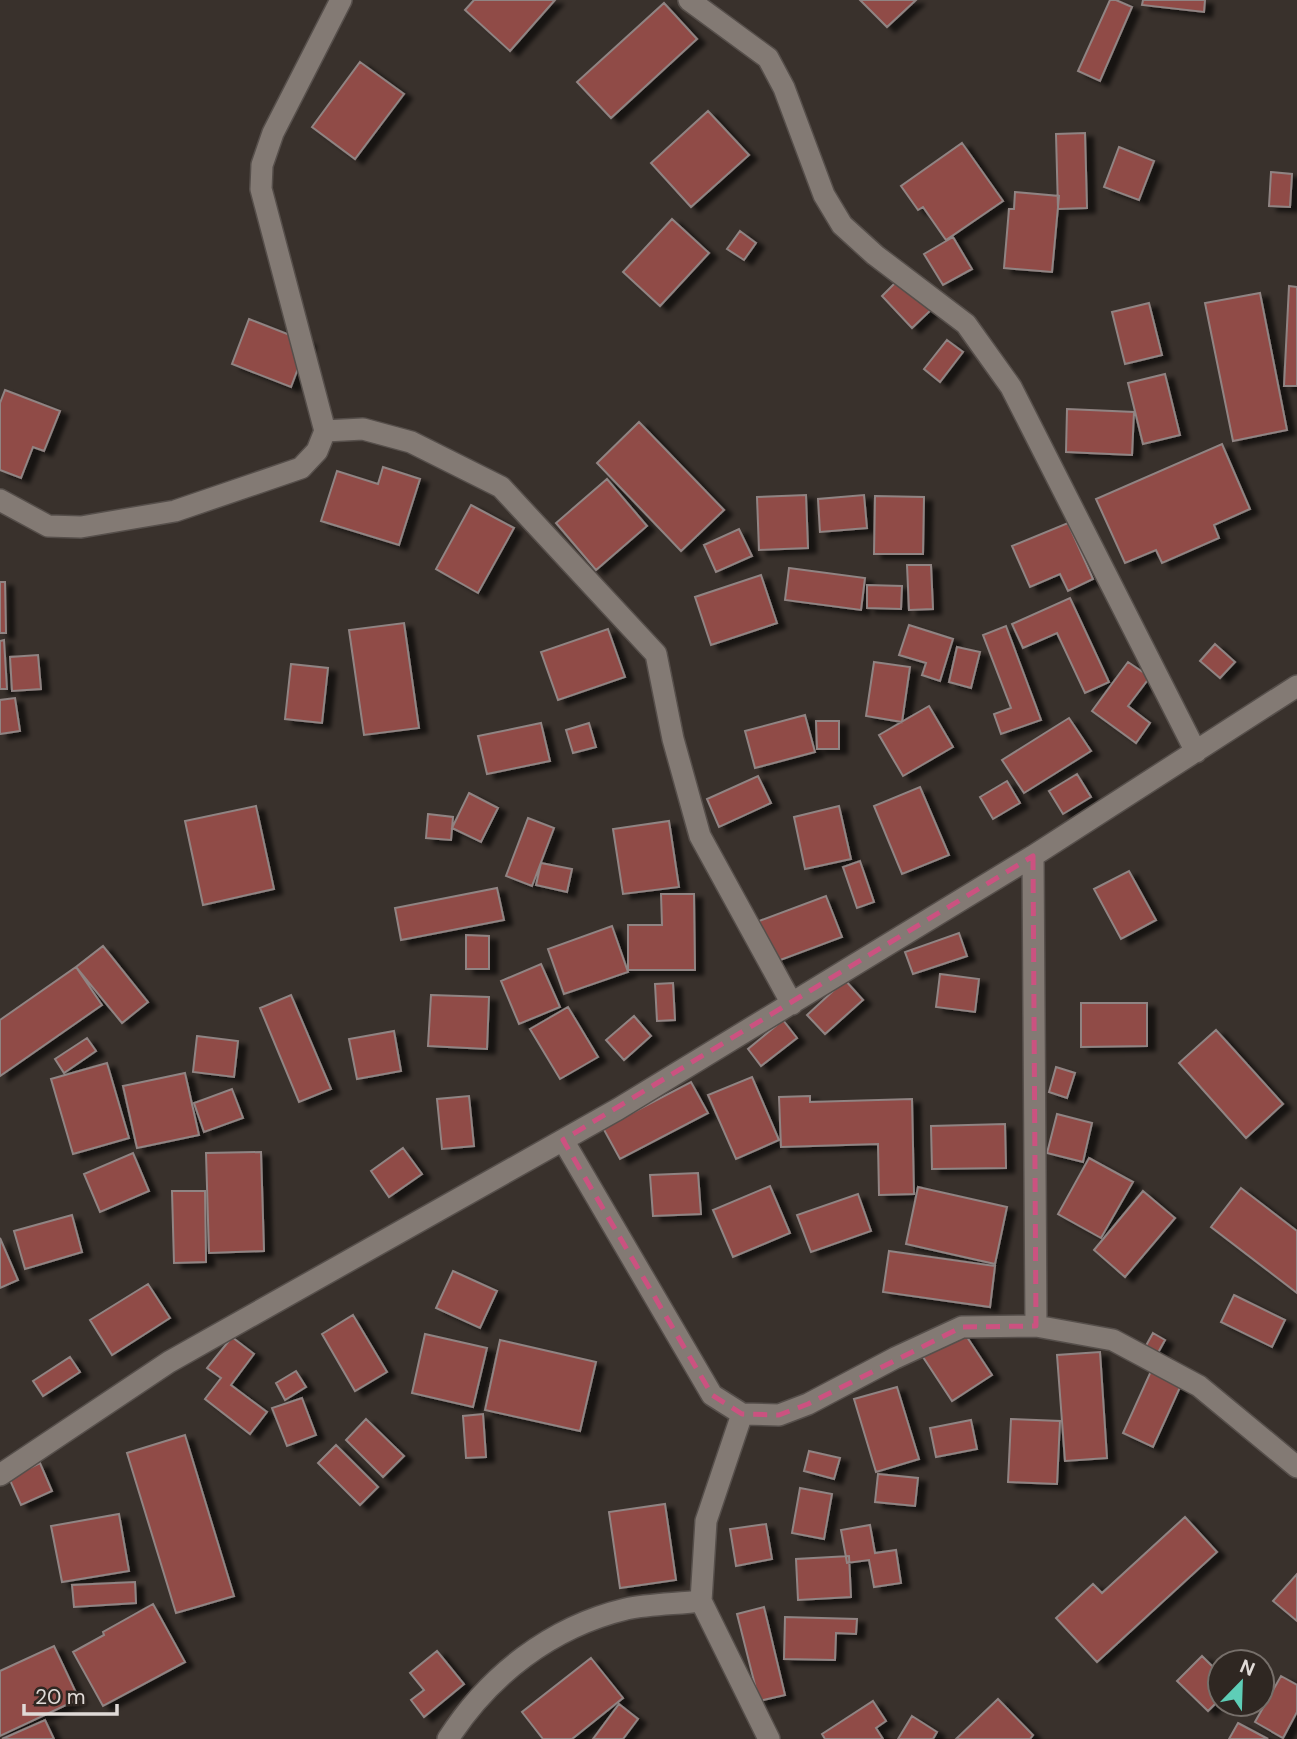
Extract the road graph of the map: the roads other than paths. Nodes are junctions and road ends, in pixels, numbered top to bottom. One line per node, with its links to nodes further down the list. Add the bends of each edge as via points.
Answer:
1 (341, 0): 3 (street, via 273,133 262,165 261,189)
2 (689, 0): 6 (street, via 768,58 824,195 842,225 966,324 1011,387)
3 (325, 431): 4 (street, via 317,452 301,468 175,512 81,527 48,526); 8 (street, via 363,429 411,442 501,487 656,654 700,836)
4 (0, 500)
5 (1297, 685): 6 (street)
6 (1196, 752): 7 (street)
7 (1033, 856): 8 (street); 10 (street)
8 (792, 1004): 9 (street)
9 (563, 1140): 11 (street, via 712,1395); 13 (street, via 169,1362)
10 (1036, 1326): 11 (street, via 962,1327 798,1408 779,1415); 12 (street, via 1113,1340 1199,1385)
11 (742, 1414): 14 (street, via 706,1521)
12 (1297, 1467)
13 (0, 1475)
14 (701, 1601): 15 (street, via 627,1609 566,1629 516,1662 464,1714); 16 (street)
15 (448, 1739)
16 (769, 1739)

